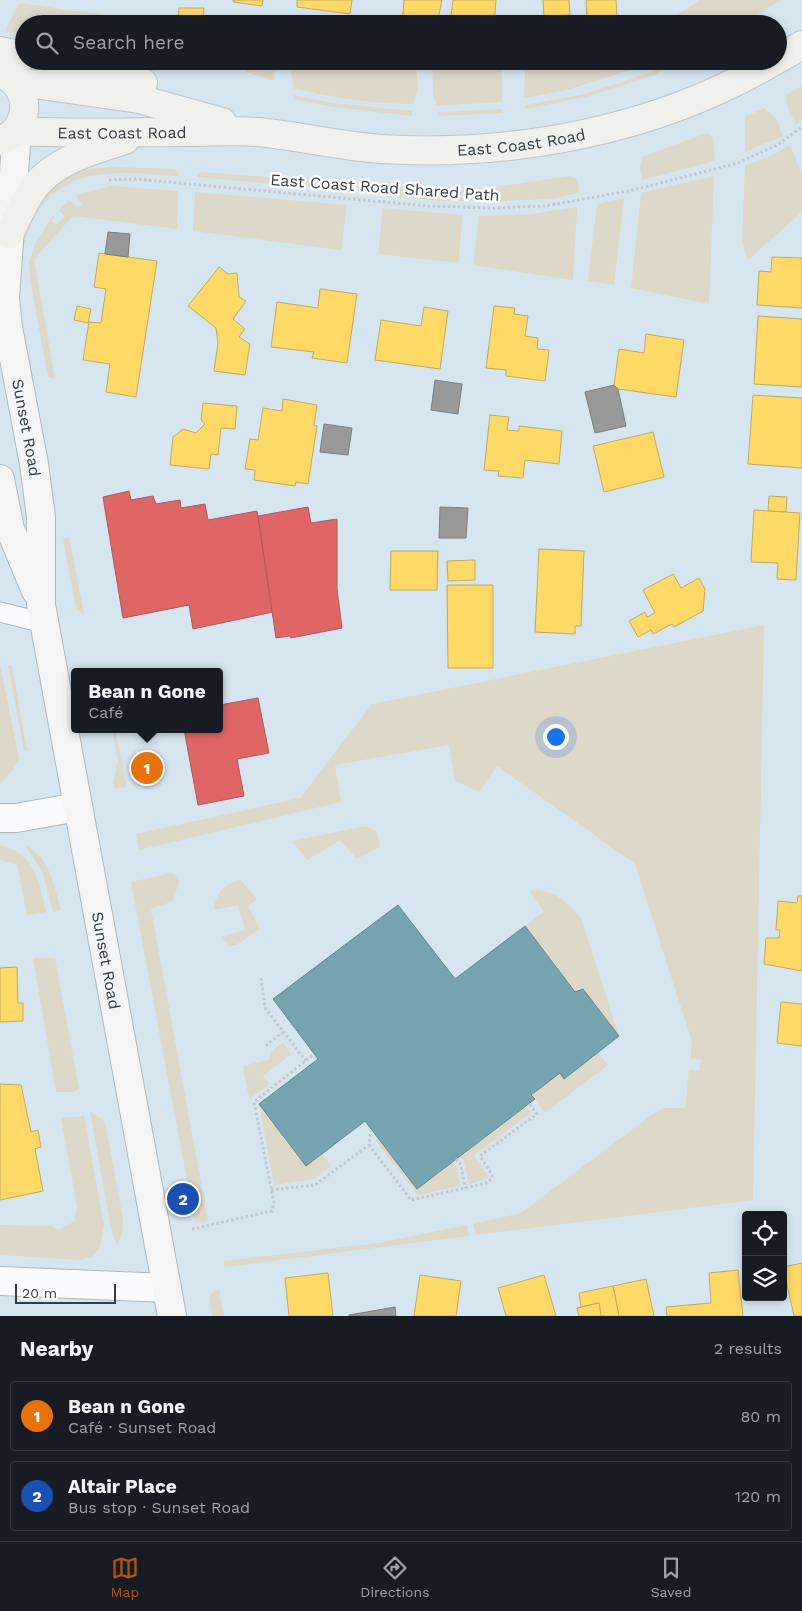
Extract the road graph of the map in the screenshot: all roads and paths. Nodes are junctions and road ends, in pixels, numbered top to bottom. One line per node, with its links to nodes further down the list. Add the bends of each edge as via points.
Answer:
1 (802, 44): 3 (main road)
2 (0, 51): 4 (main road)
3 (787, 53)
4 (15, 54)
5 (86, 70): 10 (main road, East Coast Road, via 142,83)
6 (755, 70): 10 (main road, East Coast Road, via 687,103 614,126 531,144 475,150 380,149)
7 (7, 77): 10 (main road, via 139,99); 11 (main road, via 23,96 24,105 24,114)
8 (802, 127): 12 (path, East Coast Road Shared Path, via 777,145 738,163 633,190 546,206 428,206 135,179)
9 (155, 131): 10 (main road, East Coast Road); 11 (main road, East Coast Road); 13 (main road, via 96,149 61,164 31,192)
10 (257, 132)
11 (8, 136): 13 (main road, Sunset Road)
12 (104, 181)
13 (9, 234): 16 (main road, Sunset Road, via 5,298 41,517)
14 (0, 479): 16 (main road, Sunset Road, via 10,528)
15 (0, 612): 16 (lane)
16 (42, 614): 17 (main road, Sunset Road)
17 (78, 807): 18 (street); 32 (main road, Sunset Road)
18 (0, 818)
19 (261, 978): 20 (path, via 265,1008)
20 (283, 1032): 21 (path); 23 (path)
21 (266, 1046)
22 (314, 1054): 23 (path)
23 (306, 1061): 29 (path, via 254,1102)
24 (529, 1104): 28 (path, via 537,1114 480,1156 492,1175 490,1181)
25 (371, 1130): 26 (path)
26 (369, 1145): 28 (path, via 411,1200); 29 (path, via 315,1185)
27 (456, 1159): 28 (path, via 461,1165)
28 (464, 1188)
29 (271, 1190): 30 (path, via 272,1211)
30 (192, 1229)
31 (0, 1280): 32 (street)
32 (167, 1288): 33 (main road, Sunset Road)
33 (172, 1316)

